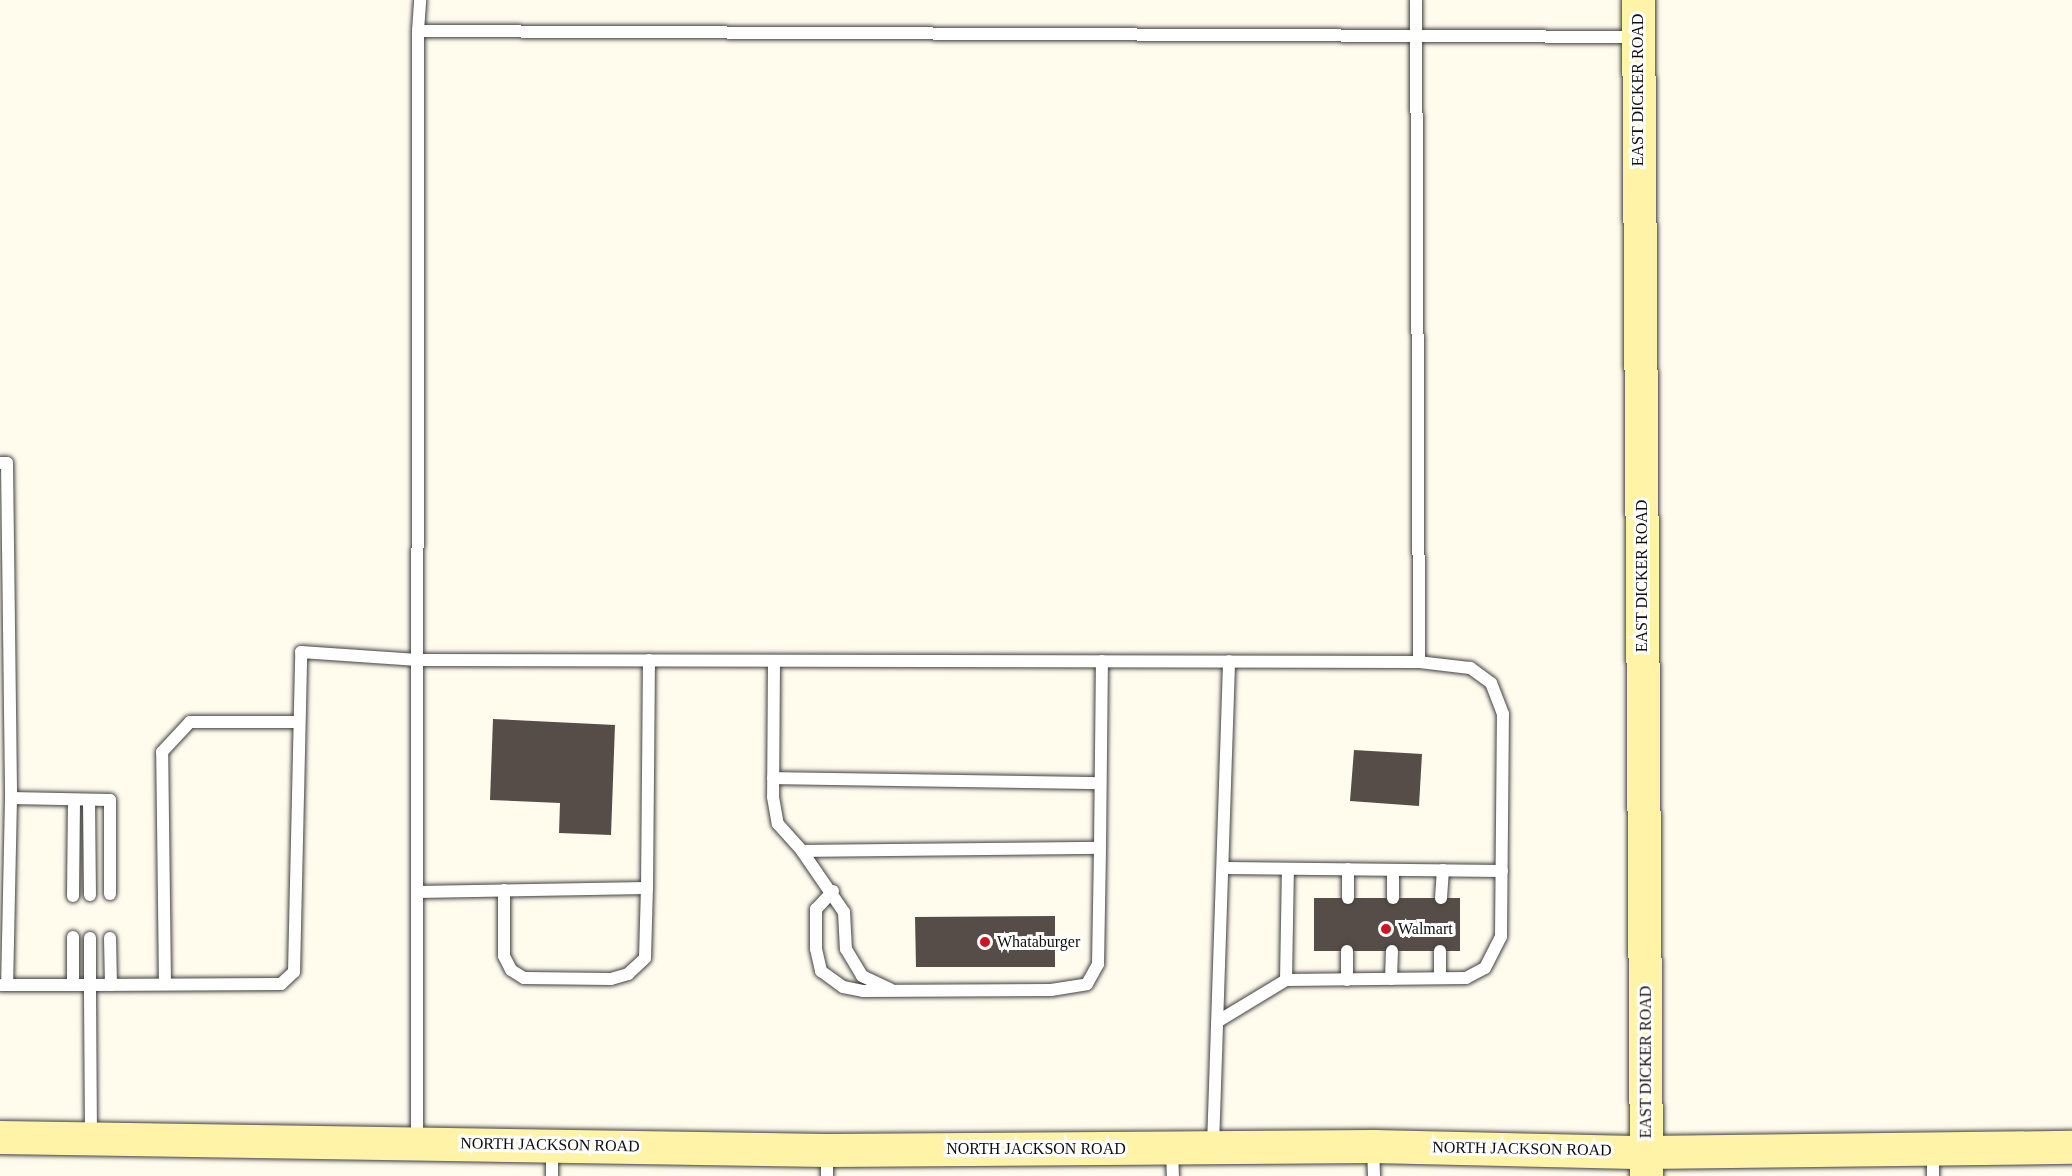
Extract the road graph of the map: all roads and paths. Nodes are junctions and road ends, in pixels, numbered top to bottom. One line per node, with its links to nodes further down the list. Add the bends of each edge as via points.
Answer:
1 (420, 0): 4 (lane)
2 (1416, 0): 5 (lane)
3 (1638, 0): 6 (main road, EAST DICKER ROAD)
4 (418, 31): 5 (lane); 8 (lane)
5 (1416, 36): 6 (lane); 13 (lane)
6 (1637, 37): 67 (main road, EAST DICKER ROAD)
7 (0, 463): 14 (lane, via 7,463)
8 (418, 660): 9 (lane); 15 (lane, via 301,652); 32 (lane)
9 (649, 660): 10 (lane); 29 (lane)
10 (774, 661): 11 (lane); 16 (lane)
11 (1102, 661): 12 (lane); 17 (lane)
12 (1229, 661): 13 (lane); 23 (lane)
13 (1419, 662): 28 (lane, via 1470,668 1491,683 1503,714)
14 (5, 680): 18 (lane)
15 (299, 722): 50 (lane, via 190,722 162,752); 50 (lane, via 294,972 281,984)
16 (773, 778): 17 (lane); 22 (lane, via 778,824)
17 (1100, 783): 21 (lane)
18 (11, 798): 19 (lane); 45 (lane)
19 (74, 800): 20 (lane); 35 (lane)
20 (89, 800): 33 (lane, via 110,800); 34 (lane)
21 (1100, 848): 22 (lane); 55 (lane, via 1098,964 1087,984 1051,990)
22 (802, 851): 31 (lane)
23 (1224, 868): 24 (lane); 56 (lane)
24 (1288, 869): 25 (lane); 48 (lane)
25 (1348, 869): 26 (lane); 36 (lane)
26 (1393, 870): 27 (lane); 37 (lane)
27 (1443, 870): 28 (lane); 38 (lane)
28 (1502, 871): 46 (lane, via 1501,937 1485,968 1466,978)
29 (647, 888): 30 (lane); 30 (lane, via 645,958 628,974 611,979 524,978 511,970 504,957)
30 (504, 890): 32 (lane)
31 (833, 891): 55 (lane, via 844,912 846,949 862,975); 55 (lane, via 816,909 816,950 821,971 843,987)
32 (417, 892): 59 (lane)
33 (111, 894)
34 (90, 895)
35 (73, 896)
36 (1348, 898)
37 (1393, 898)
38 (1441, 898)
39 (73, 937): 52 (lane)
40 (90, 938): 53 (lane)
41 (110, 938): 54 (lane)
42 (1347, 951): 49 (lane)
43 (1392, 951): 47 (lane)
44 (1440, 951): 46 (lane)
45 (4, 953): 51 (lane)
46 (1440, 978): 47 (lane)
47 (1391, 979): 49 (lane)
48 (1286, 980): 49 (lane); 56 (lane)
49 (1347, 980)
50 (165, 984): 54 (lane)
51 (4, 985): 52 (lane)
52 (73, 985): 53 (lane)
53 (90, 985): 54 (lane); 58 (lane)
54 (111, 985)
55 (891, 989)
56 (1220, 1020): 61 (lane)
57 (0, 1137): 58 (main road, NORTH JACKSON ROAD)
58 (91, 1138): 59 (main road, NORTH JACKSON ROAD)
59 (417, 1143): 62 (main road, NORTH JACKSON ROAD)
60 (2072, 1147): 65 (main road, NORTH JACKSON ROAD)
61 (1213, 1148): 63 (main road, NORTH JACKSON ROAD); 64 (main road, NORTH JACKSON ROAD)
62 (552, 1161): 66 (main road, NORTH JACKSON ROAD)
63 (1373, 1161): 67 (main road, NORTH JACKSON ROAD)
64 (1173, 1162): 66 (main road, NORTH JACKSON ROAD)
65 (1933, 1162): 67 (main road, NORTH JACKSON ROAD)
66 (827, 1163)
67 (1646, 1164)

